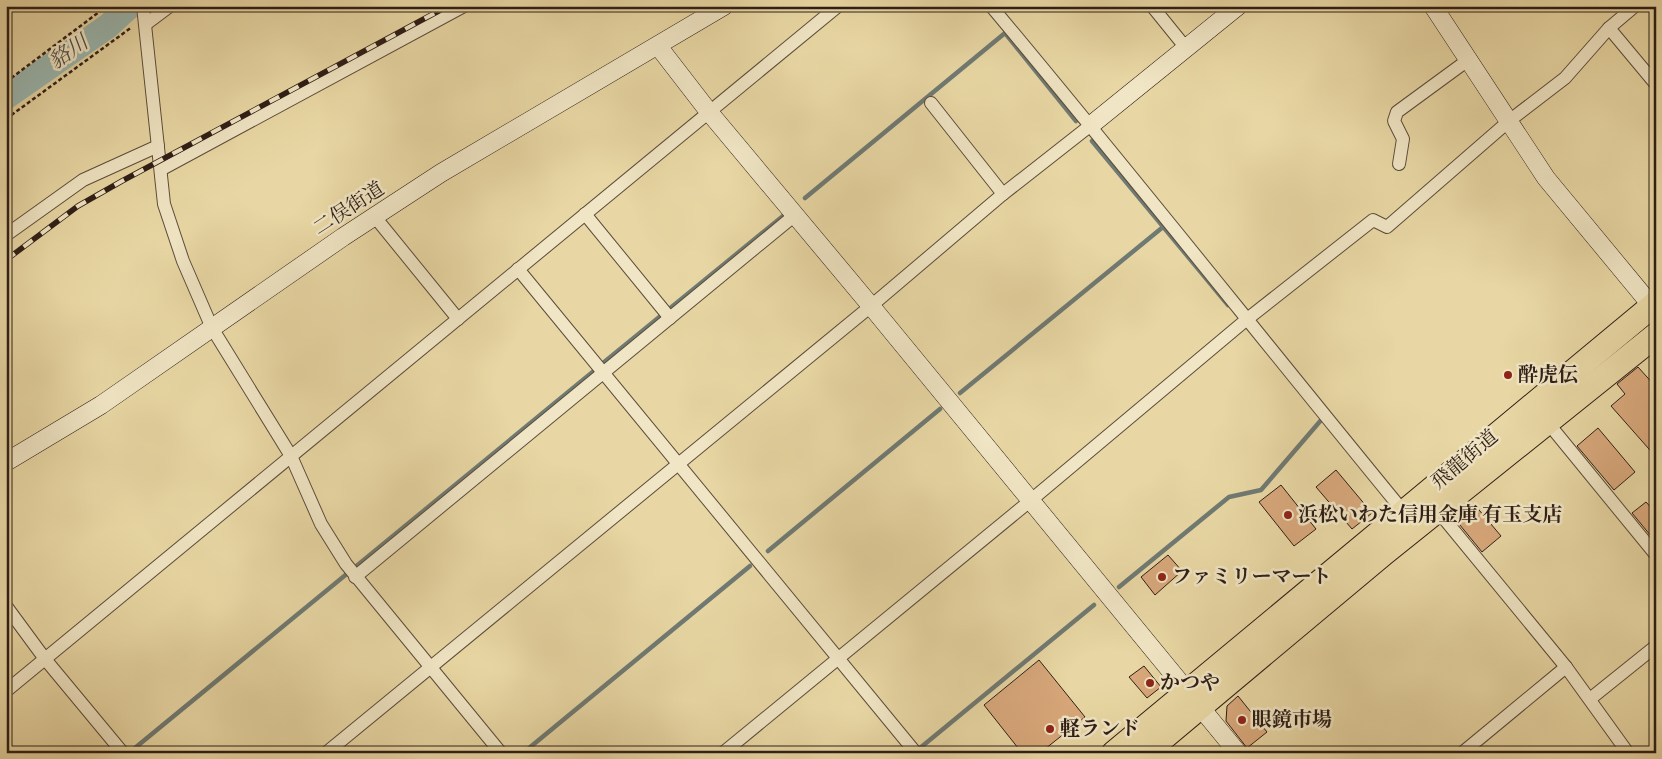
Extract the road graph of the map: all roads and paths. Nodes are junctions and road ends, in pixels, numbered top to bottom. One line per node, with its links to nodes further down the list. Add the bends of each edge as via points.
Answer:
1 (107, 6): 17 (path)
2 (170, 6): 11 (street)
3 (464, 6): 25 (street)
4 (724, 6): 13 (street, 二俣街道)
5 (838, 6): 19 (street)
6 (991, 6): 22 (street)
7 (1152, 6): 14 (street)
8 (1238, 6): 14 (street)
9 (1433, 6): 15 (street)
10 (1635, 6): 12 (street)
11 (144, 14): 20 (path); 23 (street)
12 (1609, 28): 16 (street, via 1654,82); 21 (street, via 1565,78)
13 (658, 46): 19 (street); 29 (street, 二俣街道, via 466,158)
14 (1186, 48): 22 (street)
15 (1468, 60): 21 (street); 24 (street, via 1397,112 1394,121 1403,139)
16 (1656, 80)
17 (6, 82)
18 (931, 103): 26 (street)
19 (709, 112): 27 (street); 28 (street)
20 (6, 119)
21 (1509, 121): 33 (street, via 1546,178); 36 (street, via 1387,227 1372,220)
22 (1091, 126): 26 (street); 36 (street)
23 (158, 146): 25 (street); 30 (street, via 83,180)
24 (1399, 164)
25 (162, 169): 37 (street, via 164,204 170,227)
26 (1003, 194): 32 (street)
27 (585, 214): 31 (street); 35 (street)
28 (795, 215): 32 (street); 35 (street)
29 (375, 217): 34 (street); 37 (street, 二俣街道)
30 (6, 235)
31 (518, 269): 34 (street); 39 (street)
32 (871, 306): 43 (street); 44 (street)
33 (1654, 307): 46 (highway, 飛龍街道)
34 (458, 318): 41 (street)
35 (670, 318): 39 (street)
36 (1246, 320): 44 (street); 46 (street)
37 (212, 328): 41 (street); 42 (street, 二俣街道, via 101,405)
38 (1656, 335): 40 (highway, 飛龍街道)
39 (604, 373): 43 (street); 48 (street)
40 (1548, 423): 45 (highway, 飛龍街道); 47 (street)
41 (291, 456): 48 (street, via 321,524); 52 (street)
42 (6, 462)
43 (679, 464): 51 (street); 54 (street)
44 (1030, 501): 51 (street); 56 (street)
45 (1437, 510): 53 (street); 56 (highway, 飛龍街道)
46 (1403, 511): 56 (highway, 飛龍街道)
47 (1656, 555)
48 (355, 576): 54 (street)
49 (6, 606): 52 (street)
50 (1656, 646): 57 (street)
51 (838, 658): 61 (street); 62 (street)
52 (45, 659): 55 (street); 58 (street)
53 (1566, 667): 57 (street); 66 (street)
54 (430, 668): 59 (street); 60 (street)
55 (6, 692)
56 (1194, 699): 63 (highway, 飛龍街道); 64 (highway, 飛龍街道); 65 (street)
57 (1590, 699): 67 (street)
58 (122, 753)
59 (326, 753)
60 (501, 753)
61 (723, 753)
62 (916, 753)
63 (1114, 753)
64 (1145, 753)
65 (1238, 753)
66 (1462, 753)
67 (1628, 753)

